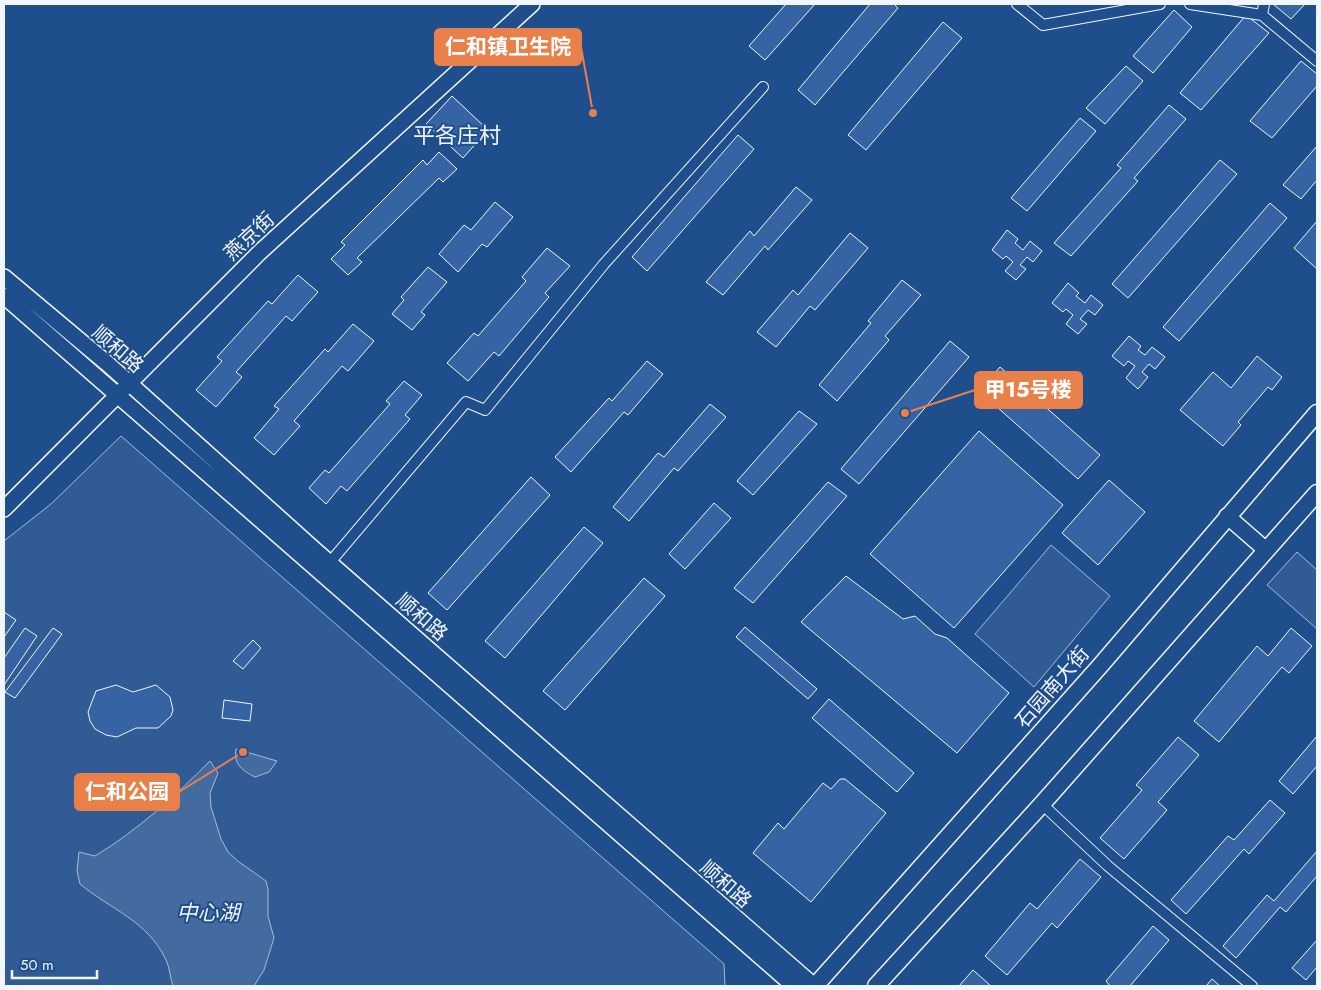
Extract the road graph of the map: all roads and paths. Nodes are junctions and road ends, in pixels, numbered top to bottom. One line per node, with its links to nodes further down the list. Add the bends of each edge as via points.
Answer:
1 (532, 4): 11 (main road, 燕京街, via 260,252)
2 (1017, 4): 3 (street, via 1043,25)
3 (1160, 4)
4 (1190, 4): 6 (street)
5 (1264, 4): 6 (street)
6 (1262, 14): 7 (street)
7 (1317, 61)
8 (763, 87): 18 (street, via 610,256 485,410 466,402)
9 (4, 277): 11 (main road, 顺和路)
10 (4, 296): 12 (main road, 顺和路)
11 (128, 383): 12 (main road, 燕京街); 18 (main road, 顺和路)
12 (116, 394): 15 (main road, 燕京街); 18 (main road, 顺和路)
13 (1317, 413): 16 (main road, 石园南大街)
14 (1317, 493): 17 (main road)
15 (4, 509)
16 (1227, 516): 17 (main road); 21 (main road, 石园南大街, via 1100,666)
17 (1266, 550): 19 (main road)
18 (325, 567): 20 (main road, 顺和路); 21 (main road, 顺和路)
19 (1042, 804): 22 (main road); 23 (street, via 1108,866)
20 (794, 986)
21 (814, 986)
22 (876, 986)
23 (1252, 986)

